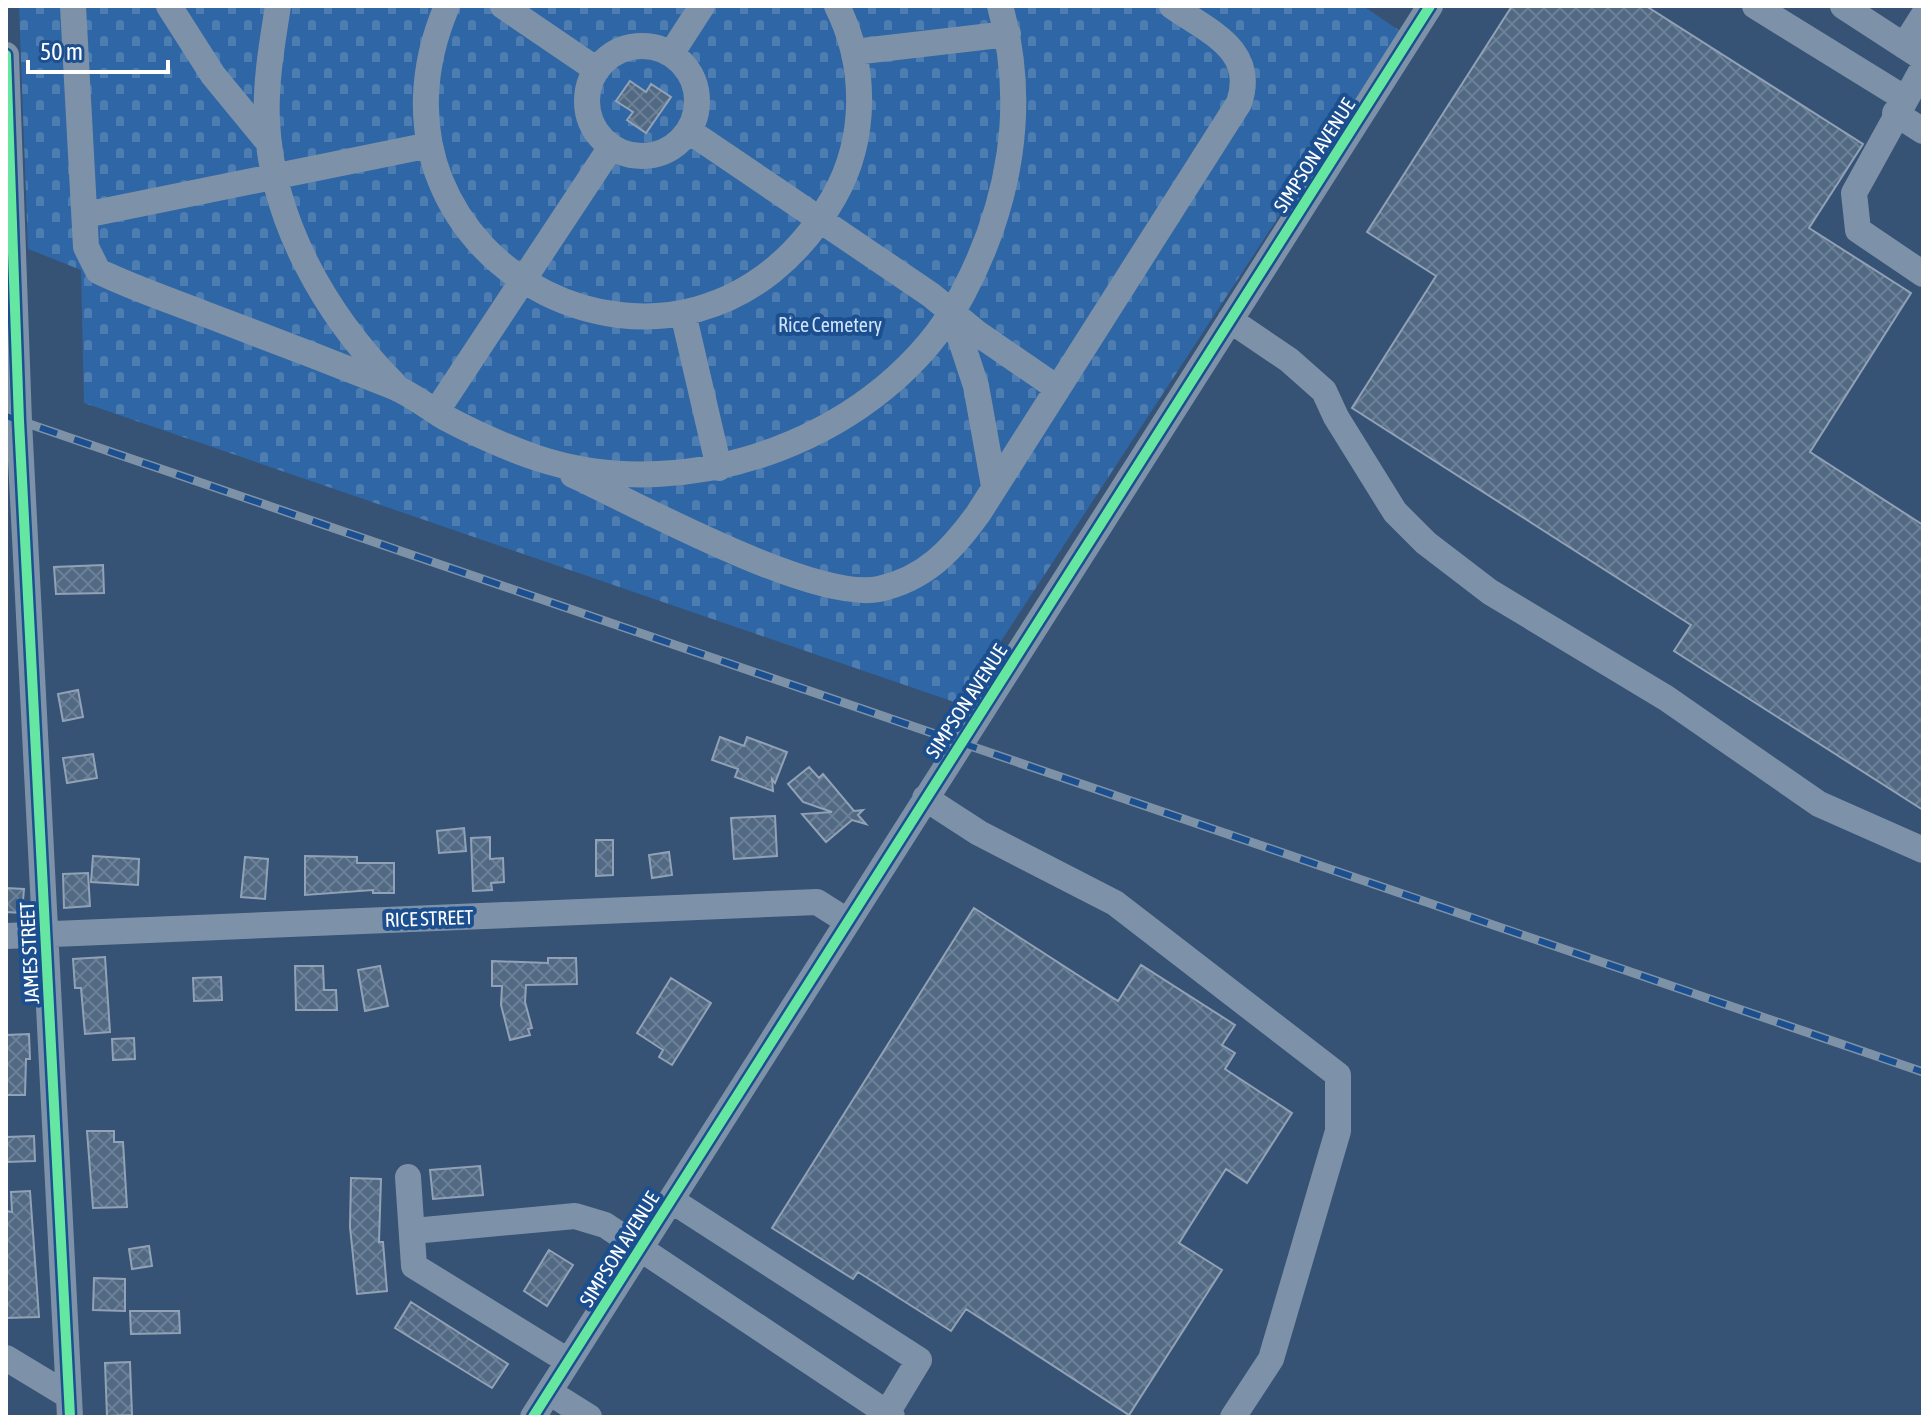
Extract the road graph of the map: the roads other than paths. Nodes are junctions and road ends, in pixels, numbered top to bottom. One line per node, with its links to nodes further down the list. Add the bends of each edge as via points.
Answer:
1 (73, 6): 28 (street)
2 (169, 6): 24 (street, via 193,47)
3 (278, 6): 24 (street)
4 (447, 6): 25 (street, via 434,36 429,69)
5 (503, 6): 20 (street)
6 (702, 6): 17 (street)
7 (837, 6): 15 (street)
8 (1000, 6): 14 (street)
9 (1172, 6): 37 (street, via 1235,53 1245,87)
10 (1430, 6): 34 (street, SIMPSON AVENUE)
11 (1755, 6): 21 (street)
12 (1843, 6): 16 (street)
13 (1923, 16): 16 (street)
14 (1008, 34): 15 (street); 33 (street, via 1014,108 1004,190 992,231)
15 (854, 52): 29 (street, via 859,93 851,160)
16 (1914, 52)
17 (671, 54): 20 (street, via 631,47 606,59); 22 (street, via 693,80 697,107)
18 (6, 55): 35 (street, JAMES STREET)
19 (1923, 68): 21 (street)
20 (597, 70): 26 (street, via 587,102 594,127)
21 (1899, 106): 23 (street); 30 (street, via 1854,193 1858,230)
22 (689, 131): 26 (street, via 677,144 653,155); 29 (street)
23 (1923, 131)
24 (269, 143): 27 (street)
25 (430, 145): 27 (street); 31 (street, via 462,224)
26 (611, 147): 31 (street)
27 (275, 175): 28 (street); 36 (street, via 319,290)
28 (85, 215): 36 (street, via 86,247 98,271)
29 (820, 221): 32 (street, via 797,250 751,289); 33 (street)
30 (1923, 274)
31 (521, 281): 32 (street, via 590,312 634,317); 38 (street)
32 (683, 313): 40 (street)
33 (952, 313): 37 (street); 40 (street, via 919,353 862,403 803,440); 42 (street, via 976,386)
34 (1230, 320): 44 (street, SIMPSON AVENUE); 45 (street, via 1324,391 1395,512 1490,592 1666,698 1819,804)
35 (12, 374): 47 (street, JAMES STREET)
36 (399, 388): 38 (street)
37 (1057, 388): 42 (street)
38 (436, 412): 39 (street)
39 (540, 459): 41 (street, via 599,470); 43 (street)
40 (719, 468): 41 (street)
41 (656, 472): 43 (street, via 644,486)
42 (994, 486): 43 (street, via 954,547 907,581 876,590 842,589 798,578)
43 (648, 510)
44 (925, 798): 46 (street, SIMPSON AVENUE); 60 (street, via 979,833 1115,903 1338,1075 1338,1131 1271,1359)
45 (1923, 850)
46 (847, 921): 47 (street, RICE STREET, via 817,902); 50 (street, SIMPSON AVENUE)
47 (46, 934): 48 (street, RICE STREET); 56 (street, JAMES STREET)
48 (6, 936)
49 (408, 1177): 51 (street)
50 (671, 1200): 52 (street, SIMPSON AVENUE); 57 (street, via 919,1360)
51 (413, 1231): 52 (street, via 575,1216 605,1225); 54 (street, via 414,1266)
52 (639, 1250): 54 (street, SIMPSON AVENUE); 57 (street)
53 (6, 1358): 56 (street)
54 (568, 1361): 55 (street, SIMPSON AVENUE)
55 (549, 1392): 58 (street, SIMPSON AVENUE); 59 (street)
56 (69, 1406)
57 (890, 1415)
58 (533, 1417)
59 (589, 1417)
60 (1233, 1417)

